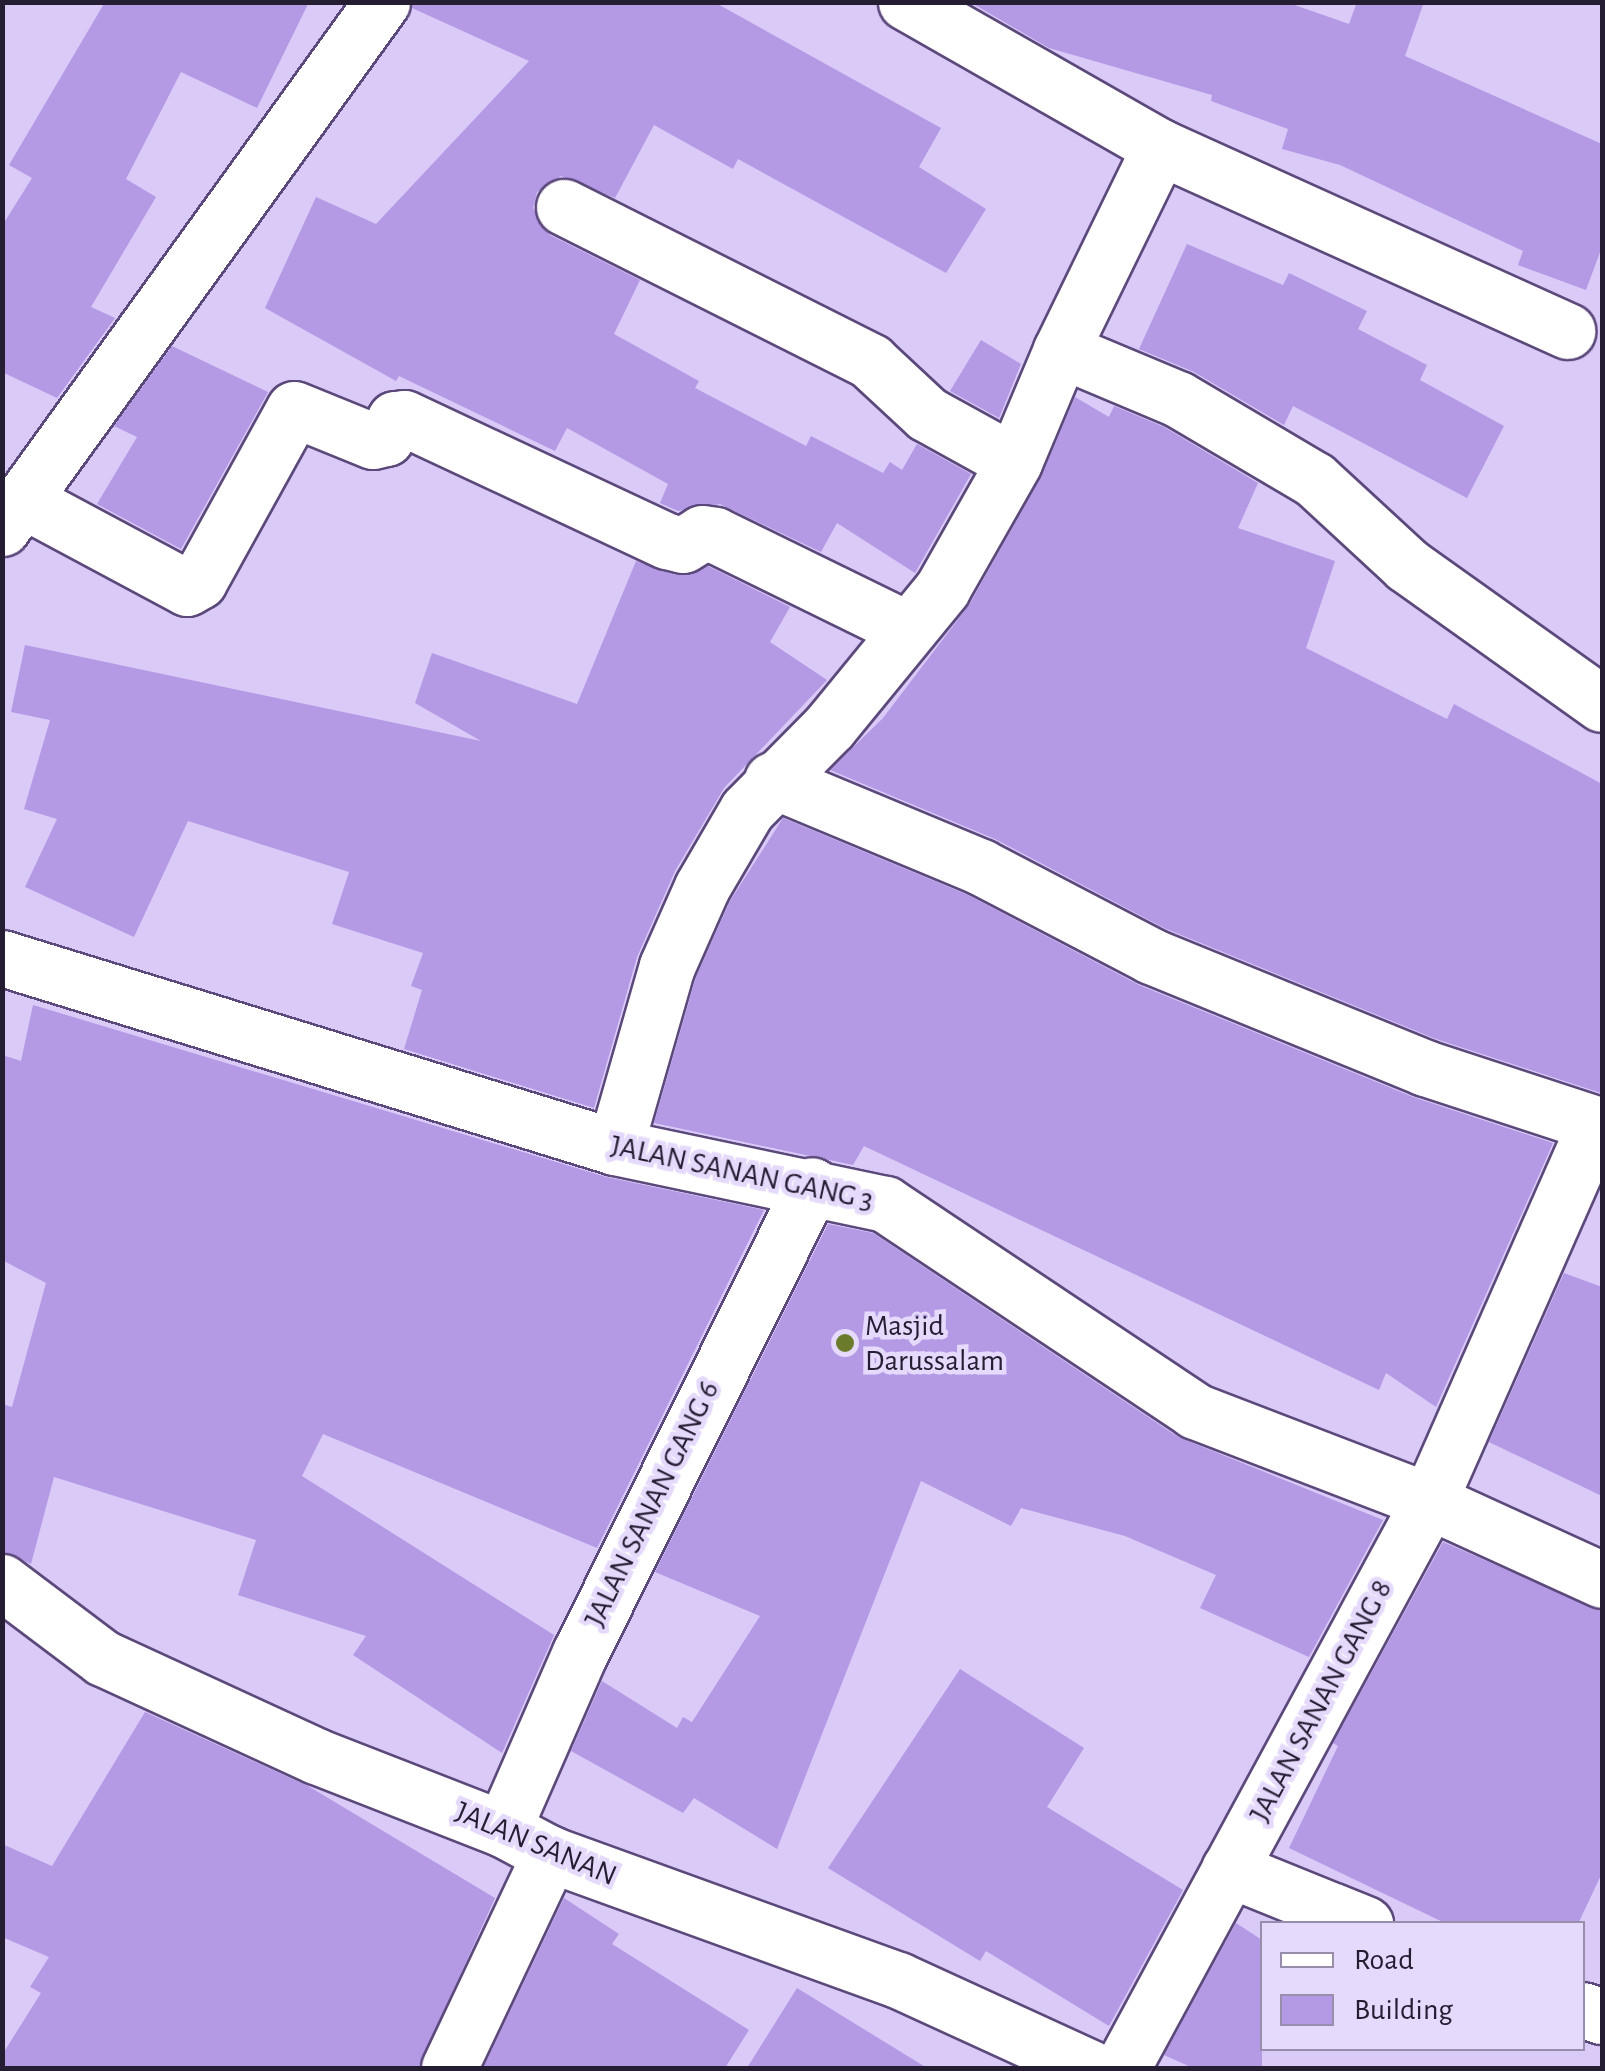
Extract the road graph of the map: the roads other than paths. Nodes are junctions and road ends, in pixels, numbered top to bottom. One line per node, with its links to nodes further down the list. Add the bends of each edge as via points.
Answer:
1 (382, 2): 8 (street)
2 (906, 2): 3 (street)
3 (1160, 148): 5 (street); 6 (street)
4 (564, 207): 7 (street, via 870,361 927,414)
5 (1568, 331)
6 (1060, 350): 7 (street); 10 (street, via 1178,399 1315,480 1407,565)
7 (1014, 462): 9 (street, via 942,589)
8 (12, 514): 9 (street, via 186,588 199,581 294,409 373,441 386,438 395,420 404,418 667,541 684,544 715,534)
9 (907, 629): 11 (street, via 830,726)
10 (1602, 704)
11 (772, 780): 13 (street, via 981,867 1151,956 1425,1068); 14 (street, via 702,888 667,966)
12 (2, 958): 14 (street, JALAN SANAN GANG 3, via 366,1064)
13 (1599, 1125): 16 (street, JALAN SANAN GANG 8)
14 (615, 1147): 15 (street, JALAN SANAN GANG 3)
15 (812, 1185): 16 (street, JALAN SANAN GANG 3, via 885,1204 1196,1411); 19 (street, JALAN SANAN GANG 6, via 580,1653)
16 (1429, 1501): 17 (street); 20 (street, JALAN SANAN GANG 8)
17 (1602, 1580)
18 (2, 1582): 19 (street, JALAN SANAN, via 118,1665 316,1756)
19 (526, 1841): 22 (street, JALAN SANAN GANG 6); 23 (street, JALAN SANAN, via 898,1980)
20 (1230, 1869): 21 (street); 24 (street, JALAN SANAN GANG 8)
21 (1358, 1921)
22 (448, 2068)
23 (1090, 2068)
24 (1122, 2068)

